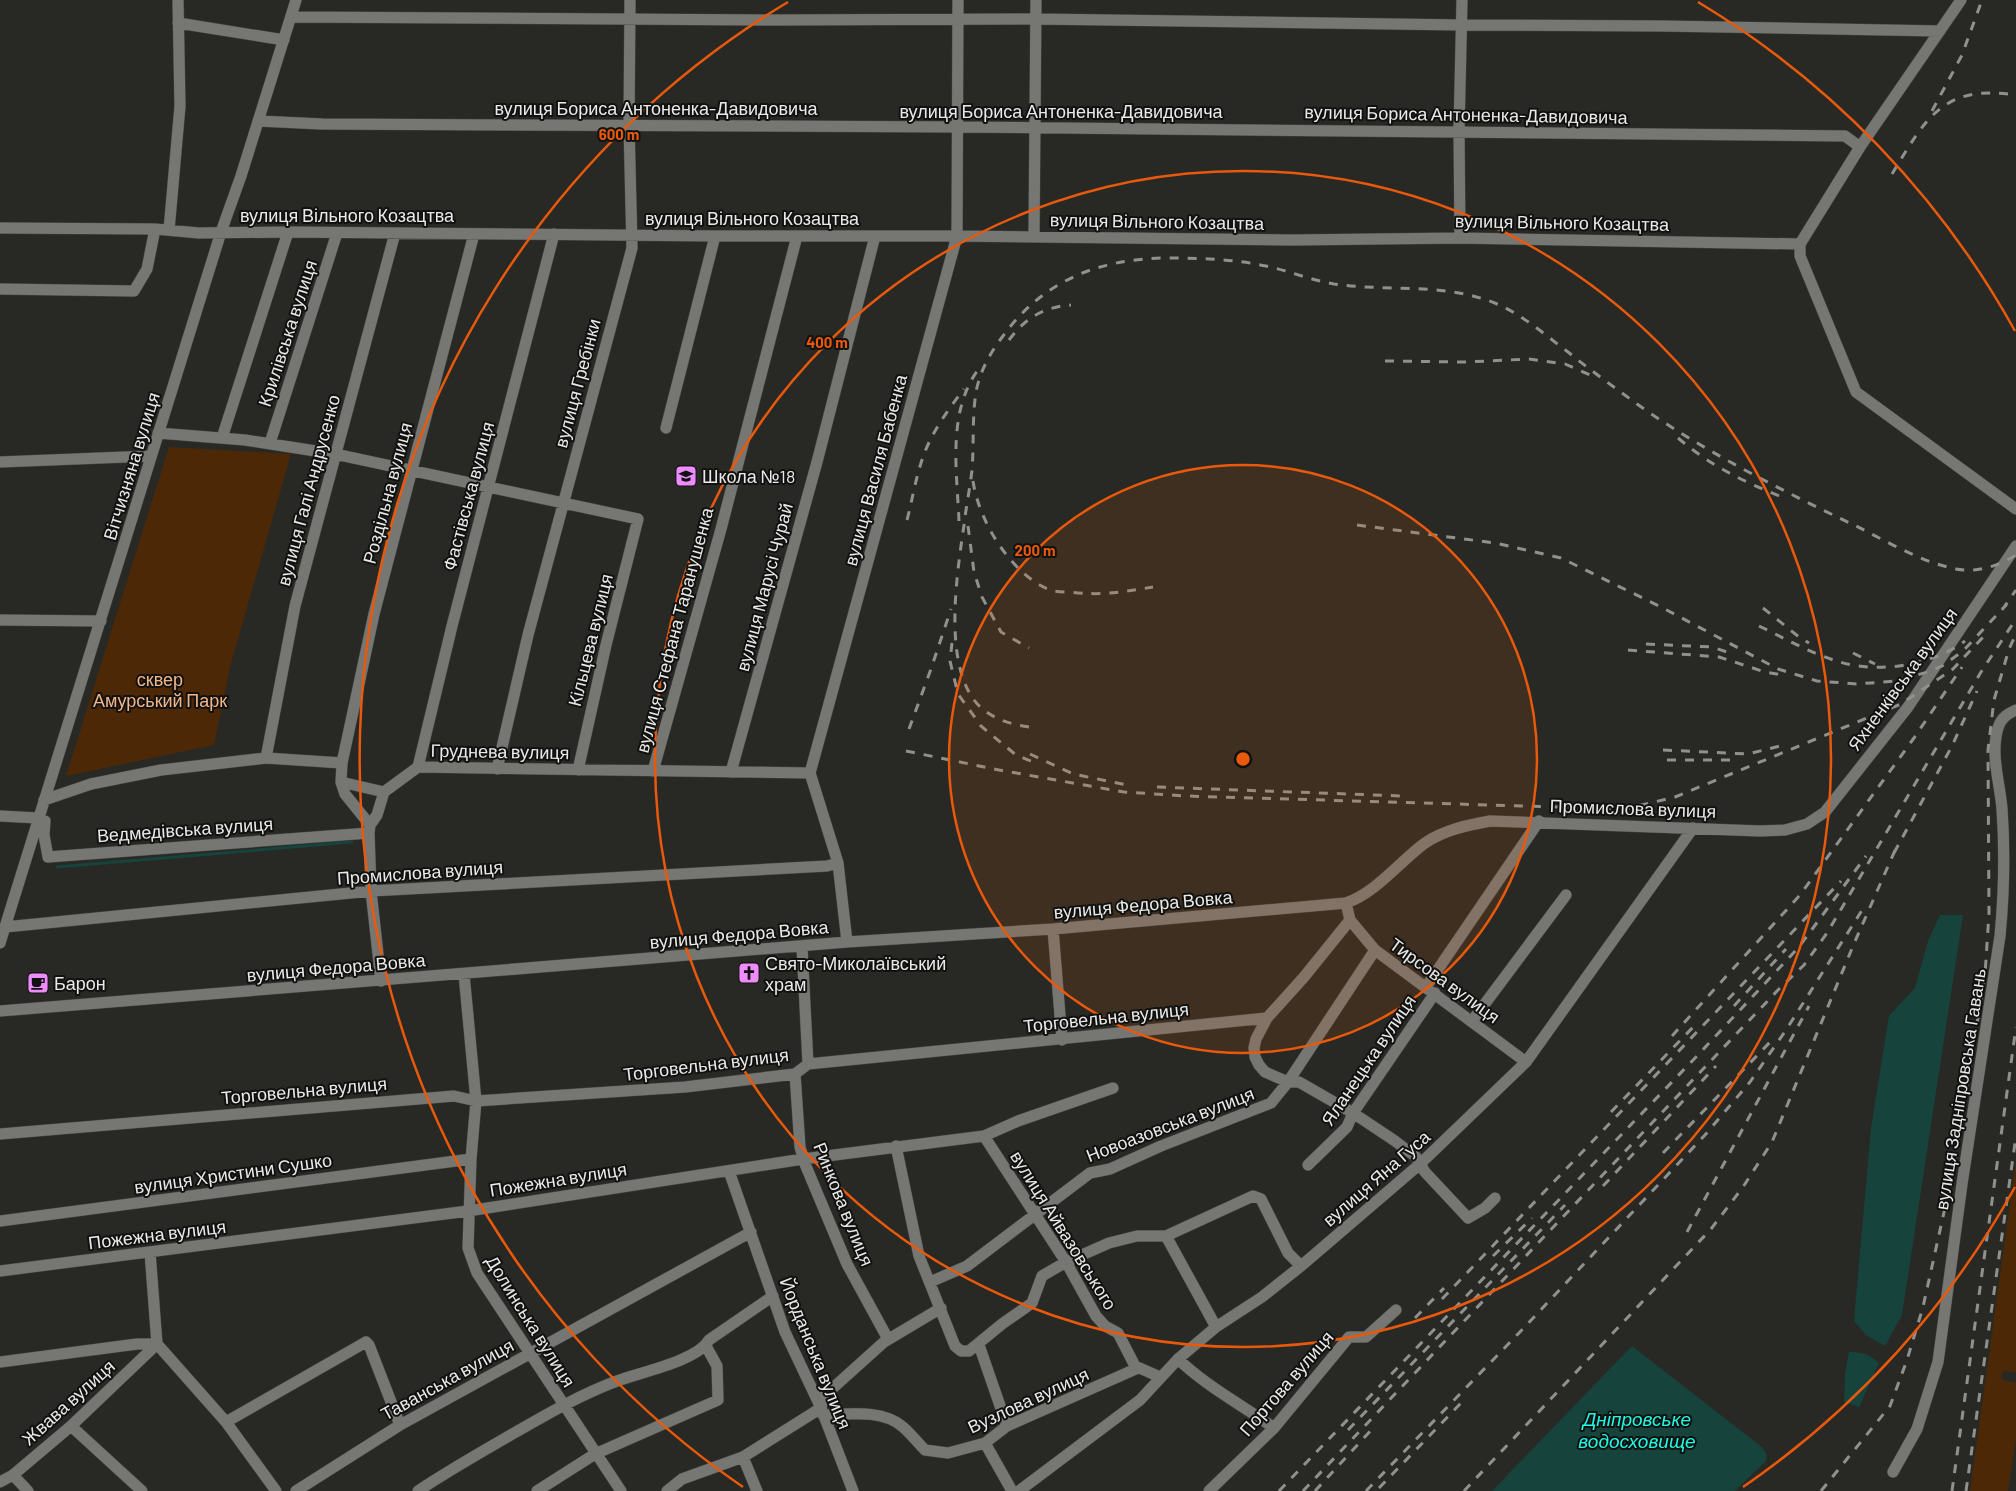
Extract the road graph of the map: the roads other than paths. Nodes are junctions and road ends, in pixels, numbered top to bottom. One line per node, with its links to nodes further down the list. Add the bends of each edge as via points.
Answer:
1 (178, 0): 12 (street)
2 (296, 0): 8 (street, Вітчизняна вулиця)
3 (630, 0): 9 (street, вулиця Гребінки)
4 (958, 0): 10 (street, вулиця Василя Бабенка)
5 (1036, 0): 11 (street)
6 (1462, 0): 13 (street)
7 (1961, 0): 14 (street)
8 (291, 17): 9 (street); 15 (street, Вітчизняна вулиця)
9 (630, 18): 10 (street); 17 (street, вулиця Гребінки)
10 (957, 18): 11 (street); 18 (street, вулиця Василя Бабенка)
11 (1036, 19): 13 (street); 19 (street)
12 (178, 23): 15 (street); 24 (street, via 180,106)
13 (1462, 25): 14 (street); 20 (street)
14 (1940, 31): 21 (street)
15 (284, 40): 16 (street, Вітчизняна вулиця)
16 (258, 121): 17 (street, вулиця Бориса Антоненка-Давидовича); 25 (street, Вітчизняна вулиця)
17 (629, 125): 18 (street, вулиця Бориса Антоненка-Давидовича); 31 (street, вулиця Гребінки)
18 (957, 127): 19 (street, вулиця Бориса Антоненка-Давидовича); 35 (street, вулиця Василя Бабенка)
19 (1034, 128): 20 (street, вулиця Бориса Антоненка-Давидовича); 36 (street)
20 (1459, 132): 21 (street, вулиця Бориса Антоненка-Давидовича, via 1845,136); 37 (street)
21 (1860, 147): 38 (street)
22 (0, 228): 23 (street, вулиця Вільного Козацтва)
23 (155, 230): 24 (street, вулиця Вільного Козацтва); 39 (street, via 147,270 134,291)
24 (170, 230): 25 (street, вулиця Вільного Козацтва)
25 (222, 232): 26 (street, вулиця Вільного Козацтва); 41 (street, Вітчизняна вулиця)
26 (288, 232): 27 (street, вулиця Вільного Козацтва); 42 (street)
27 (337, 233): 28 (street, вулиця Вільного Козацтва); 43 (street, Крилівська вулиця)
28 (395, 233): 29 (street, вулиця Вільного Козацтва); 44 (street, вулиця Галі Андрусенко)
29 (474, 234): 30 (street, вулиця Вільного Козацтва); 47 (street, Роздільна вулиця)
30 (554, 234): 31 (street, вулиця Вільного Козацтва); 48 (street, Фастівська вулиця)
31 (631, 234): 32 (street, вулиця Вільного Козацтва); 49 (street, вулиця Гребінки, via 632,248)
32 (715, 236): 33 (street, вулиця Вільного Козацтва); 40 (street)
33 (797, 236): 34 (street, вулиця Вільного Козацтва); 60 (street, вулиця Стефана Таранушенка)
34 (875, 236): 35 (street, вулиця Вільного Козацтва); 61 (street, вулиця Марусі Чурай)
35 (957, 236): 36 (street, вулиця Вільного Козацтва); 62 (street, вулиця Василя Бабенка)
36 (1034, 237): 37 (street, вулиця Вільного Козацтва)
37 (1460, 238): 38 (street, вулиця Вільного Козацтва)
38 (1800, 244): 50 (street, via 1800,256 1856,392)
39 (0, 289)
40 (666, 428)
41 (158, 433): 42 (street); 45 (street, Вітчизняна вулиця)
42 (222, 438): 43 (street)
43 (270, 443): 44 (street)
44 (335, 454): 47 (street); 55 (street, вулиця Галі Андрусенко, via 295,606)
45 (151, 456): 46 (street); 53 (street, Вітчизняна вулиця)
46 (0, 462)
47 (410, 471): 48 (street); 56 (street, Роздільна вулиця, via 374,614)
48 (489, 487): 49 (street); 57 (street, Фастівська вулиця)
49 (563, 502): 58 (street, вулиця Гребінки); 59 (street, Кільцева вулиця, via 638,518)
50 (2016, 509)
51 (2016, 546): 69 (street, Яхненківська вулиця, via 1908,707 1825,812)
52 (0, 620): 53 (street)
53 (101, 621): 65 (street, Вітчизняна вулиця)
54 (2016, 710): 140 (street, вулиця Задніпровська Гавань, via 2003,718 1996,744 2004,894 1938,1362 1917,1429)
55 (266, 758): 56 (street); 65 (street, via 161,770 91,784)
56 (342, 763): 63 (street)
57 (418, 767): 58 (street, Груднева вулиця); 64 (street, Груднева вулиця)
58 (497, 769): 59 (street, Груднева вулиця)
59 (578, 770): 60 (street, Груднева вулиця)
60 (654, 771): 61 (street, Груднева вулиця)
61 (732, 772): 62 (street, Груднева вулиця)
62 (810, 773): 73 (street)
63 (341, 782): 64 (street); 72 (street, via 345,794)
64 (384, 792): 72 (street)
65 (44, 800): 67 (street, Вітчизняна вулиця)
66 (0, 816): 67 (street)
67 (38, 818): 72 (street, Ведмедівська вулиця, via 45,821 48,857); 78 (street, Вітчизняна вулиця)
68 (1540, 821): 70 (street, Промислова вулиця, via 1490,821); 71 (street, Промислова вулиця); 86 (street, Яланецька вулиця)
69 (1807, 824): 71 (street, Промислова вулиця, via 1785,830)
70 (1457, 828): 76 (street, вулиця Федора Вовка, via 1427,842 1365,894)
71 (1693, 828): 91 (street, вулиця Яна Гуса)
72 (370, 829): 74 (street)
73 (838, 863): 74 (street, Промислова вулиця); 80 (street)
74 (371, 891): 78 (street, Промислова вулиця); 85 (street)
75 (1566, 895): 89 (street)
76 (1346, 903): 77 (street); 79 (street, вулиця Федора Вовка)
77 (1350, 920): 83 (street, Тирсова вулиця); 88 (street)
78 (5, 927): 81 (street, Вітчизняна вулиця)
79 (1053, 929): 80 (street, вулиця Федора Вовка); 90 (street)
80 (847, 942): 82 (street, вулиця Федора Вовка)
81 (0, 943)
82 (802, 947): 84 (street, вулиця Федора Вовка); 92 (street)
83 (1375, 950): 86 (street, Тирсова вулиця); 94 (street, Новоазовська вулиця)
84 (464, 974): 85 (street, вулиця Федора Вовка); 96 (street, Долинська вулиця)
85 (381, 981): 87 (street, вулиця Федора Вовка)
86 (1430, 990): 89 (street, Тирсова вулиця); 97 (street, Яланецька вулиця)
87 (0, 1011)
88 (1267, 1018): 90 (street, Торговельна вулиця); 94 (street, via 1256,1039 1255,1057 1266,1072)
89 (1472, 1021): 91 (street, Тирсова вулиця)
90 (1062, 1040): 92 (street, Торговельна вулиця)
91 (1526, 1062): 103 (street, вулиця Яна Гуса)
92 (808, 1064): 93 (street, Торговельна вулиця)
93 (795, 1074): 96 (street, Торговельна вулиця, via 685,1087); 101 (street, Ринкова вулиця)
94 (1288, 1082): 97 (street, via 1300,1082); 108 (street, Новоазовська вулиця, via 1271,1103 1110,1169 1090,1174)
95 (1113, 1088): 99 (street, Пожежна вулиця)
96 (476, 1101): 98 (street, Торговельна вулиця, via 454,1096); 102 (street, Долинська вулиця)
97 (1353, 1113): 103 (street, via 1416,1156); 104 (street, Яланецька вулиця, via 1347,1127)
98 (0, 1134)
99 (984, 1136): 100 (street, Пожежна вулиця); 108 (street, вулиця Айвазовського)
100 (896, 1146): 101 (street, Пожежна вулиця); 116 (street, via 919,1256)
101 (803, 1158): 105 (street, Пожежна вулиця); 121 (street, Ринкова вулиця, via 847,1264)
102 (471, 1159): 107 (street, Долинська вулиця); 109 (street, вулиця Христини Сушко)
103 (1420, 1164): 106 (street, via 1468,1218); 114 (street, вулиця Яна Гуса)
104 (1308, 1166)
105 (729, 1171): 107 (street, Пожежна вулиця); 110 (street, Йорданська вулиця)
106 (1496, 1198)
107 (468, 1211): 112 (street, Пожежна вулиця); 125 (street, Долинська вулиця, via 468,1248 477,1273)
108 (1035, 1214): 113 (street, вулиця Айвазовського); 116 (street, Новоазовська вулиця, via 967,1266)
109 (0, 1221)
110 (752, 1232): 117 (street, Йорданська вулиця); 125 (street, Таванська вулиця)
111 (1166, 1236): 113 (street, via 1137,1236 1109,1243); 114 (street, via 1256,1196 1263,1202 1288,1253); 120 (street)
112 (150, 1252): 115 (street, Пожежна вулиця); 122 (street)
113 (1066, 1262): 123 (street, via 1042,1276 1032,1304 1002,1324); 128 (street, вулиця Айвазовського, via 1096,1316 1118,1334)
114 (1301, 1266): 120 (street, вулиця Яна Гуса)
115 (0, 1271)
116 (930, 1282): 118 (street)
117 (772, 1296): 124 (street); 131 (street, Йорданська вулиця)
118 (941, 1308): 121 (street); 123 (street, via 958,1349 969,1352)
119 (1396, 1310): 136 (street, Портова вулиця, via 1366,1337 1349,1337)
120 (1216, 1327): 126 (street, вулиця Яна Гуса)
121 (888, 1339): 131 (street, via 824,1396)
122 (157, 1344): 127 (street); 132 (street); 134 (street, Жвава вулиця)
123 (979, 1345): 135 (street)
124 (706, 1346): 130 (street, via 680,1360 616,1381); 138 (street, via 717,1366 718,1400)
125 (529, 1353): 130 (street, Долинська вулиця); 133 (street, Таванська вулиця)
126 (1178, 1359): 129 (street, вулиця Яна Гуса); 136 (street, via 1203,1381)
127 (0, 1362)
128 (1138, 1368): 129 (street); 135 (street, Вузлова вулиця)
129 (1160, 1377): 154 (street, вулиця Яна Гуса, via 1140,1400)
130 (563, 1405): 138 (street, Долинська вулиця); 147 (street)
131 (822, 1412): 137 (street, Вузлова вулиця, via 865,1413 886,1419 902,1426 925,1450 948,1453); 139 (street); 152 (street, Йорданська вулиця)
132 (226, 1422): 133 (street, via 366,1342); 145 (street)
133 (400, 1425): 146 (street, Таванська вулиця)
134 (71, 1426): 141 (street, Жвава вулиця); 144 (street)
135 (1007, 1426): 137 (street, Вузлова вулиця)
136 (1274, 1428): 155 (street, Портова вулиця)
137 (985, 1443): 153 (street)
138 (595, 1454): 148 (street); 149 (street, Долинська вулиця)
139 (743, 1457): 150 (street, via 682,1479); 151 (street)
140 (1893, 1472)
141 (13, 1475): 142 (street, Жвава вулиця); 143 (street)
142 (0, 1482)
143 (28, 1491)
144 (142, 1491)
145 (276, 1491)
146 (296, 1491)
147 (418, 1491)
148 (537, 1491)
149 (621, 1491)
150 (667, 1491)
151 (757, 1491)
152 (853, 1491)
153 (1012, 1491)
154 (1019, 1491)
155 (1209, 1491)

